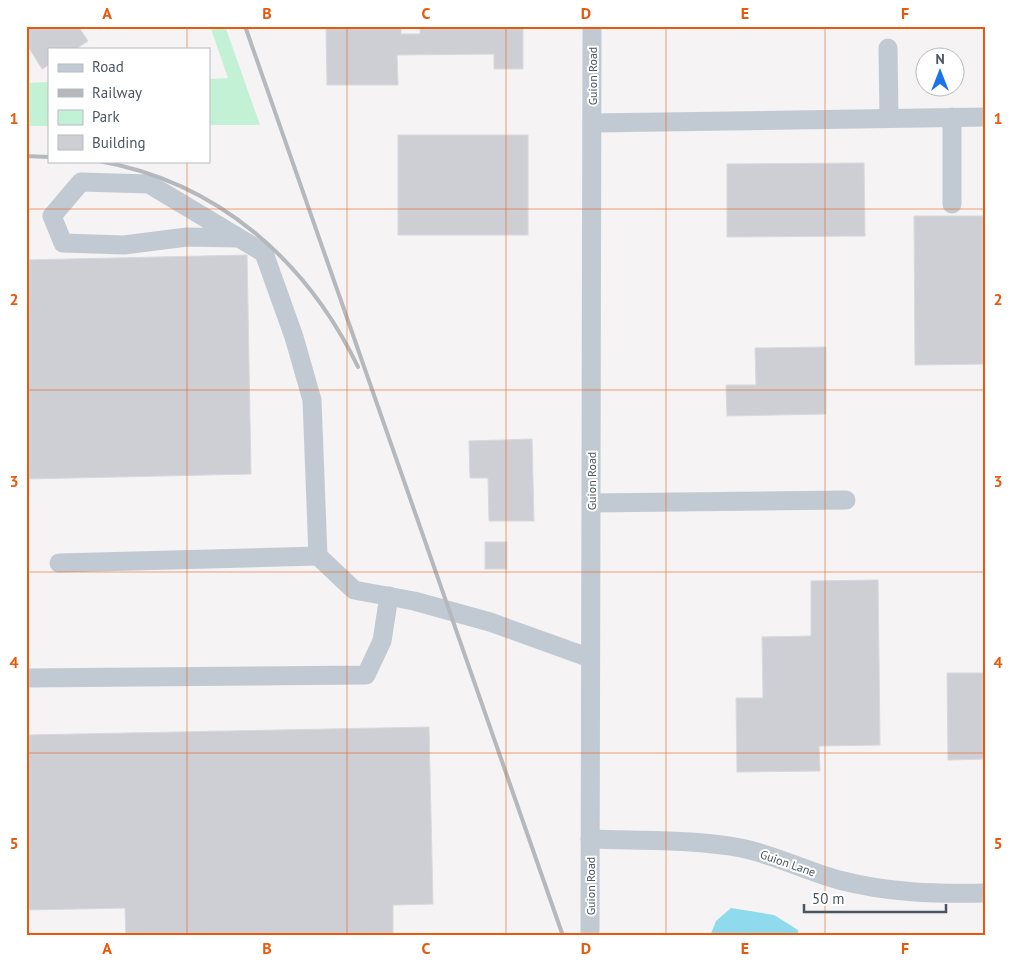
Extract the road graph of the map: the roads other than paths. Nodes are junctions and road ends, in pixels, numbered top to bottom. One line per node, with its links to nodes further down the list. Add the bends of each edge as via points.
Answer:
1 (592, 26): 6 (street, Guion Road)
2 (888, 48): 3 (street)
3 (889, 117): 4 (street); 6 (street)
4 (952, 117): 5 (street); 7 (street)
5 (986, 117)
6 (592, 123): 10 (street, Guion Road)
7 (952, 204)
8 (239, 238): 8 (street, via 149,184 81,182 52,216 62,242 124,245 187,237); 11 (street, via 264,253 312,400)
9 (846, 500): 10 (street)
10 (591, 503): 14 (street, Guion Road)
11 (318, 556): 12 (street); 13 (street, via 354,590)
12 (59, 563)
13 (389, 596): 14 (street, via 490,622); 15 (street, via 382,641 366,675)
14 (590, 658): 16 (street, Guion Road)
15 (26, 678)
16 (590, 839): 17 (street, Guion Lane, via 726,846 773,856 837,879 884,890); 18 (street, Guion Road)
17 (986, 892)
18 (590, 936)

